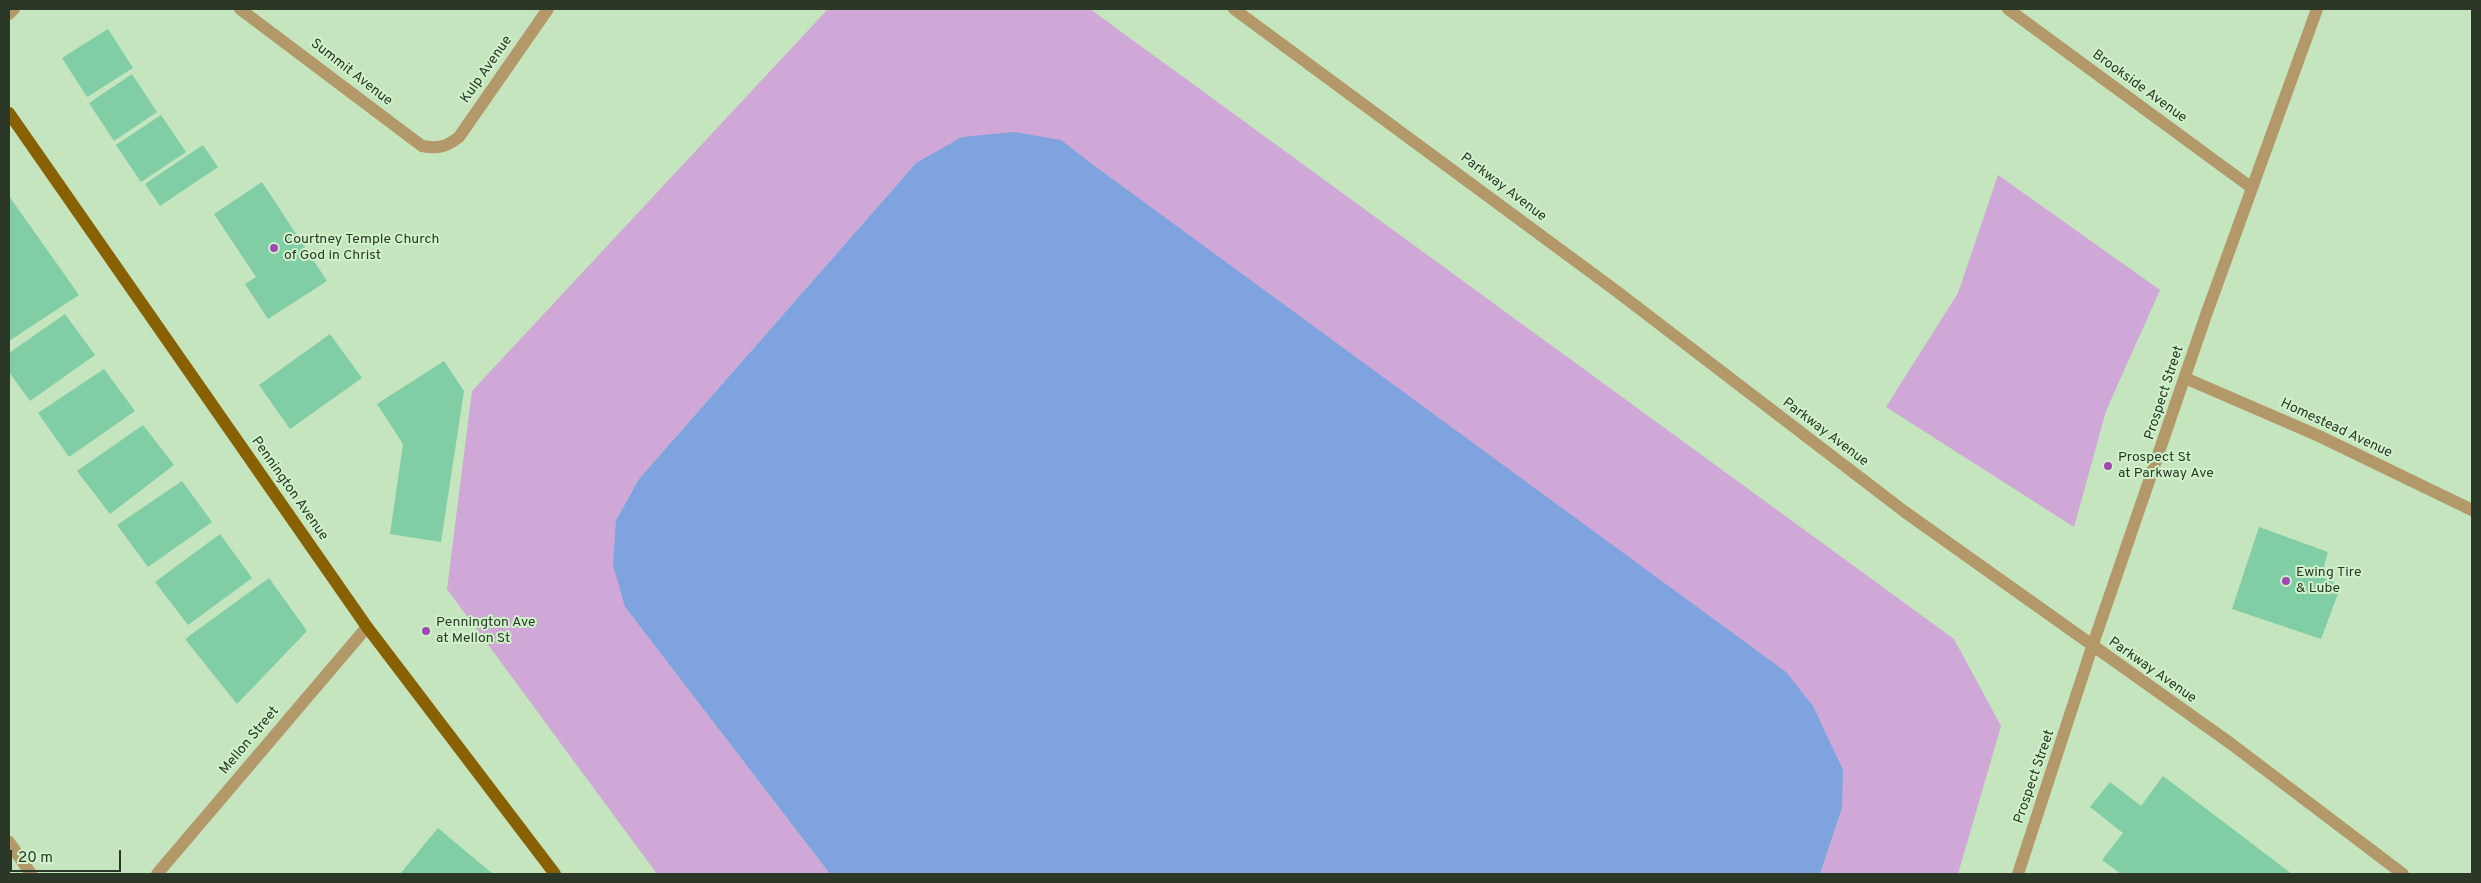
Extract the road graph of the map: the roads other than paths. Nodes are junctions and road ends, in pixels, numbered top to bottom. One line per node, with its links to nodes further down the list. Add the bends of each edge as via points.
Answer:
1 (14, 9): 7 (street)
2 (240, 9): 9 (street, Summit Avenue, via 422,146)
3 (548, 9): 9 (street, Kulp Avenue, via 459,137)
4 (1234, 9): 14 (street, Parkway Avenue, via 1615,290 1905,512)
5 (2008, 9): 10 (street, Brookside Avenue)
6 (2317, 9): 10 (street, Prospect Street)
7 (9, 14)
8 (9, 113): 13 (main road, Pennington Avenue)
9 (447, 146)
10 (2252, 188): 11 (street, Prospect Street)
11 (2185, 378): 12 (street, Homestead Avenue, via 2320,436); 14 (street, Prospect Street)
12 (2472, 510)
13 (367, 627): 17 (street, Mellon Street); 18 (main road, Pennington Avenue)
14 (2092, 647): 19 (street, Prospect Street); 20 (street, Parkway Avenue, via 2230,743)
15 (9, 842): 16 (street)
16 (31, 874)
17 (157, 874)
18 (555, 874)
19 (2018, 874)
20 (2403, 874)

